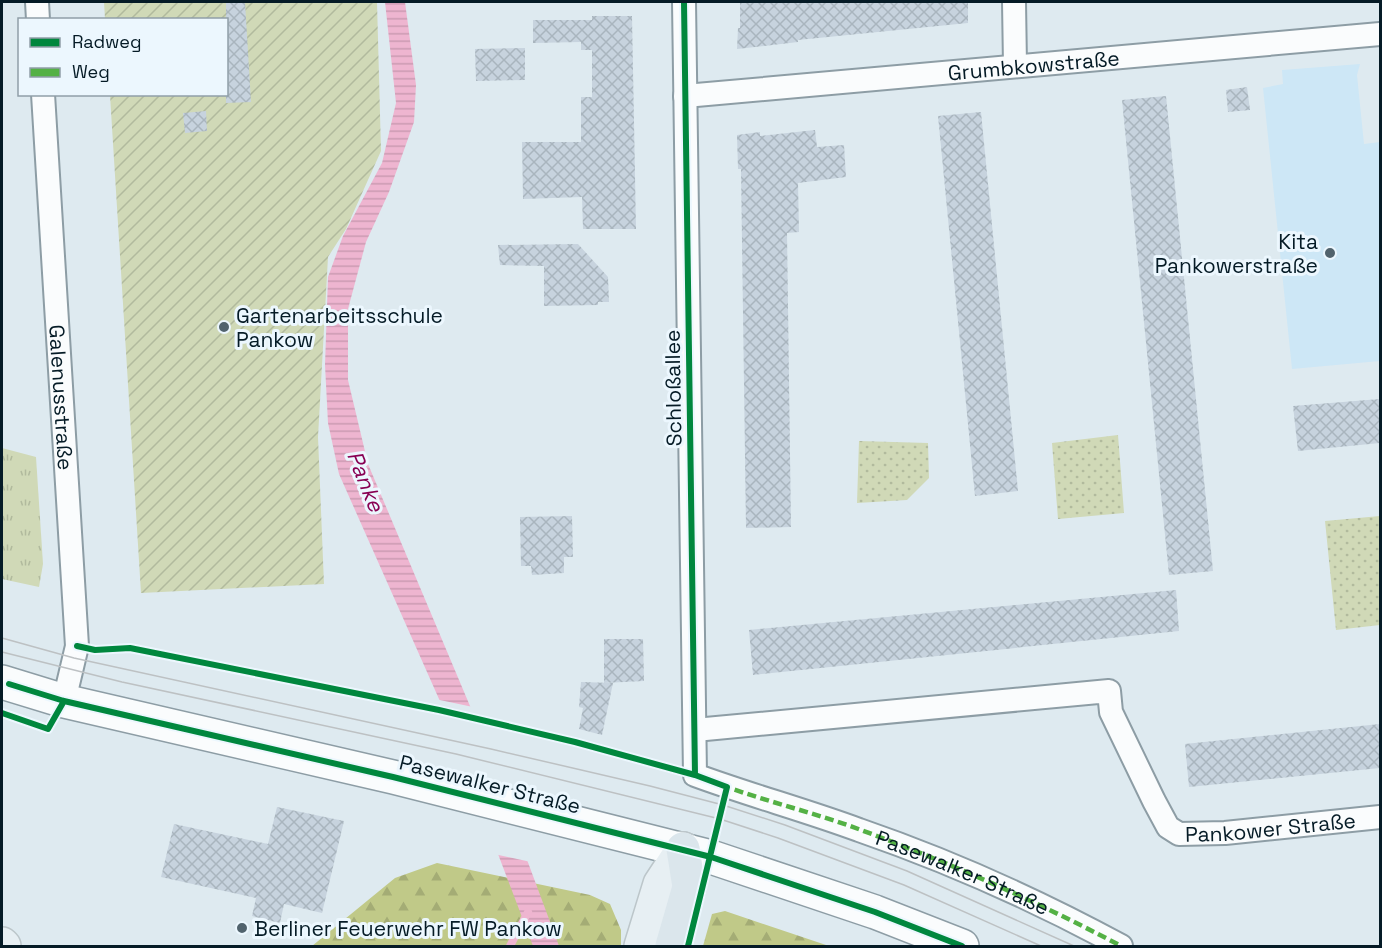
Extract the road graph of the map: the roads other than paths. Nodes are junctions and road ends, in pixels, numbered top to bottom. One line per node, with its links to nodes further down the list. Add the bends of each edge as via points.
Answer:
1 (37, 2): 4 (street)
2 (684, 2): 8 (street, Schloßallee)
3 (1014, 2): 6 (street)
4 (38, 18)
5 (1380, 34): 6 (street, Grumbkowstraße)
6 (1015, 65): 8 (street, Grumbkowstraße)
7 (43, 96): 10 (street, Galenusstraße, via 77,646)
8 (685, 96): 11 (street, Schloßallee)
9 (2, 682): 10 (main road, Pasewalker Straße)
10 (64, 701): 14 (main road, Pasewalker Straße)
11 (695, 730): 12 (street, Schloßallee); 13 (street, Pankower Straße, via 1109,692 1111,712 1154,801 1168,827 1179,834)
12 (695, 775): 18 (street, Pasewalker Straße, via 923,855 1000,886)
13 (1380, 817)
14 (682, 849): 15 (main road, via 660,884); 16 (highway, via 689,887); 17 (main road, Pasewalker Straße, via 875,912)
15 (641, 946)
16 (672, 946)
17 (962, 946)
18 (1121, 946)

